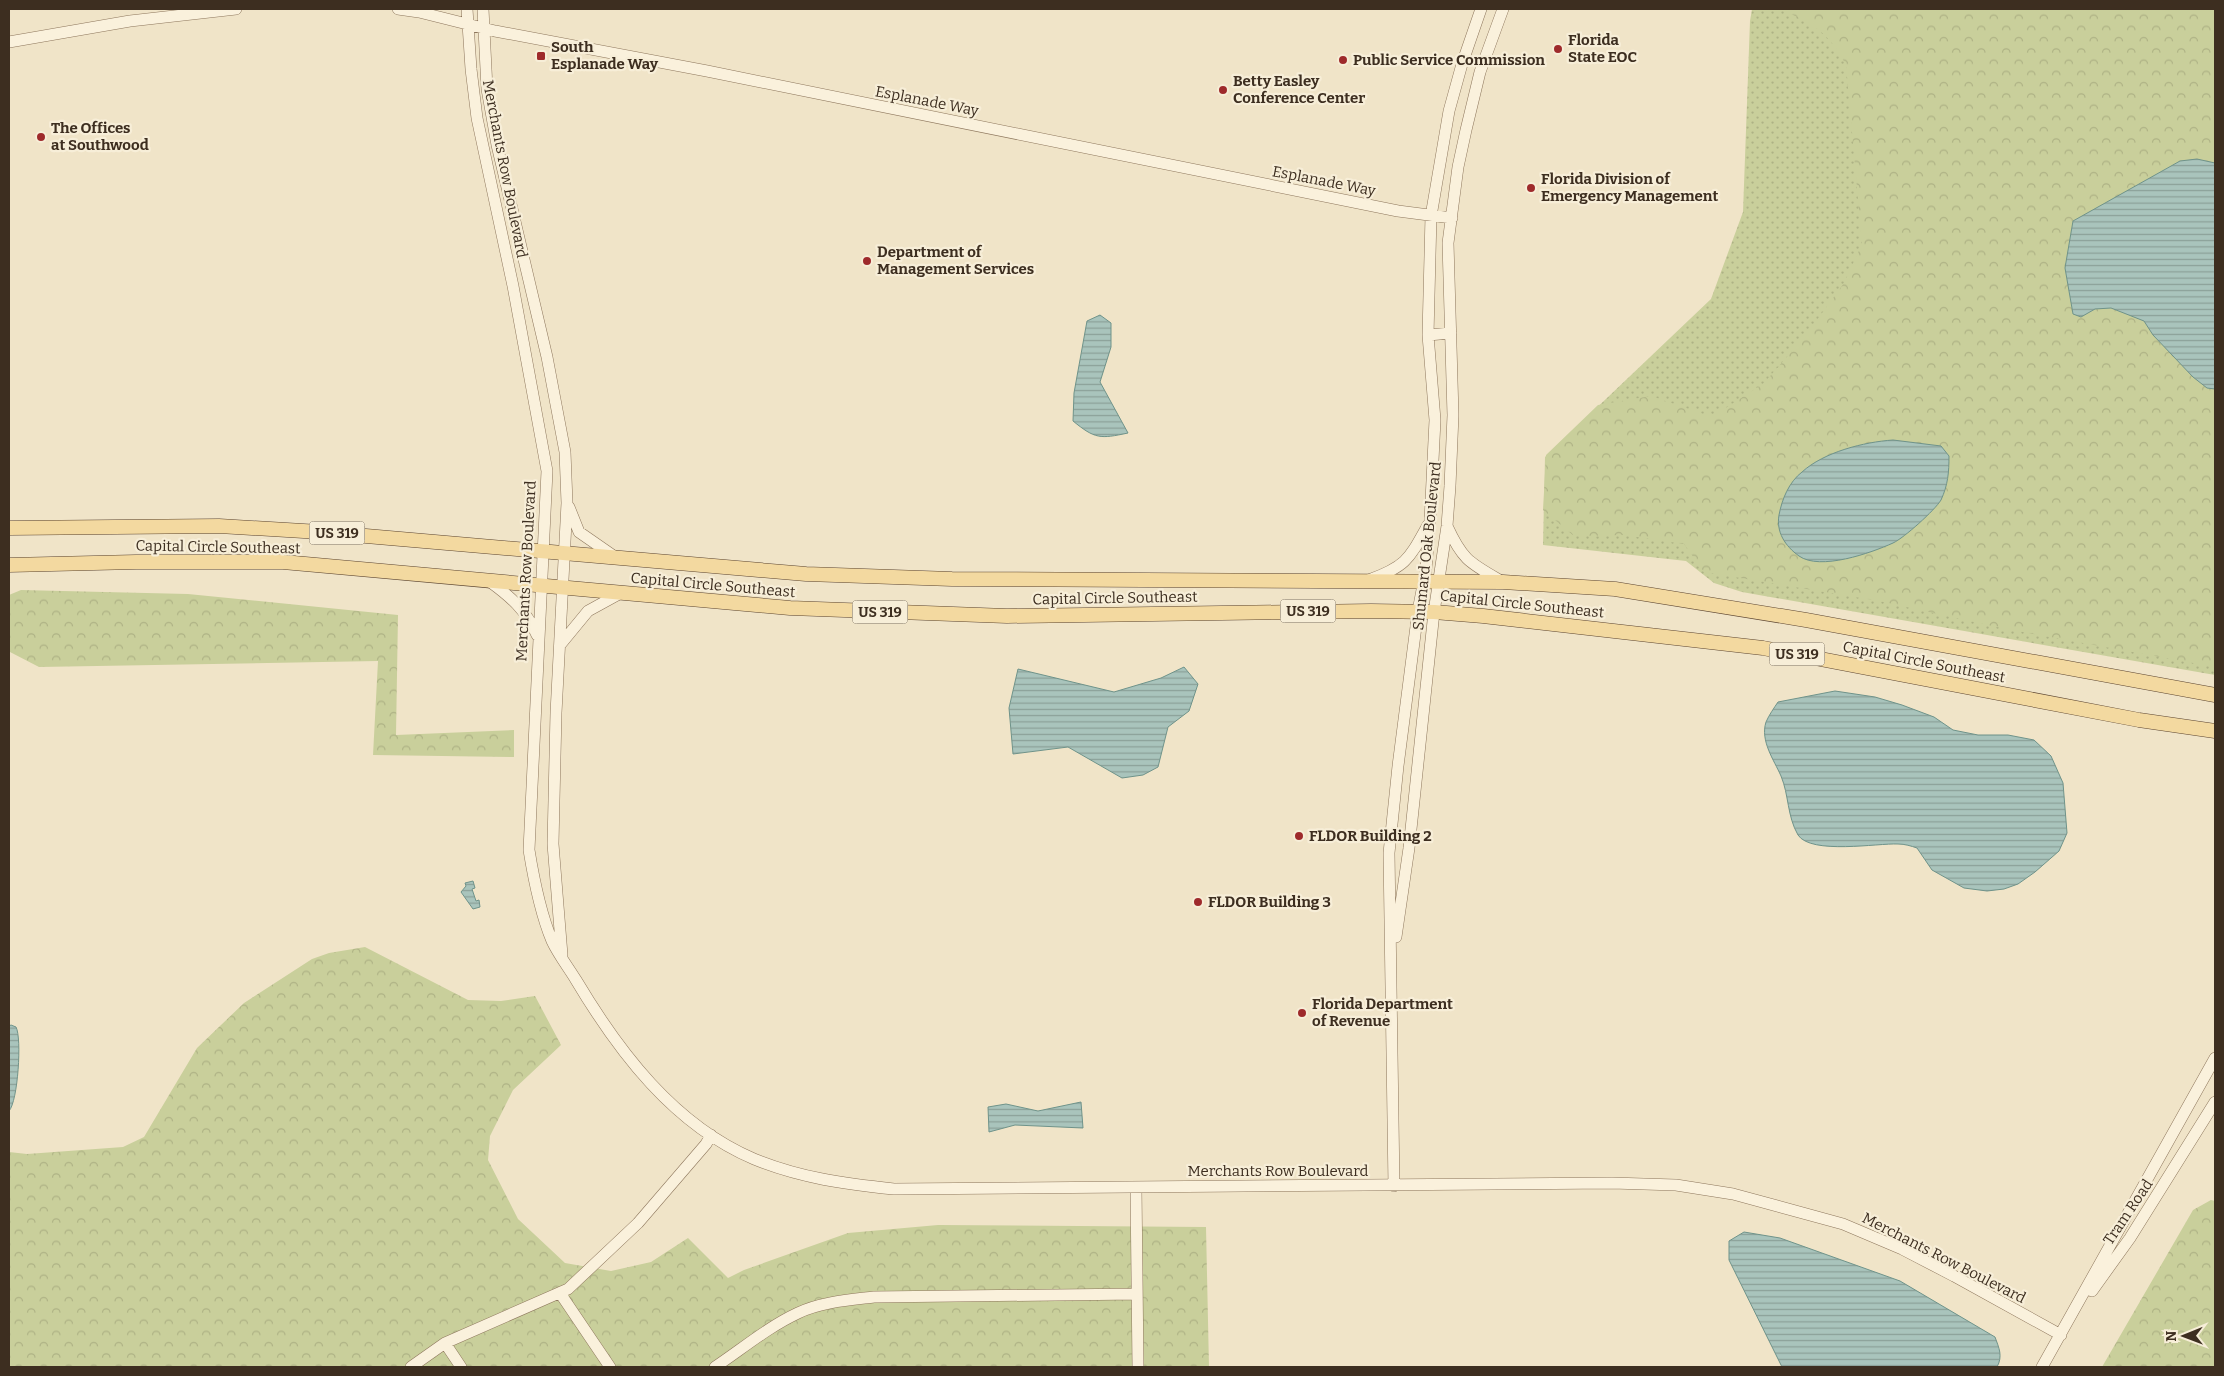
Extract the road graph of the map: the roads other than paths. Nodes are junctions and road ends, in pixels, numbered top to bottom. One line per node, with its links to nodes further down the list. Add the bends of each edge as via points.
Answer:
1 (236, 9): 9 (street, via 130,21)
2 (398, 9): 7 (street, Esplanade Way)
3 (467, 9): 7 (street, Merchants Row Boulevard)
4 (483, 9): 8 (street, Merchants Row Boulevard)
5 (1481, 9): 10 (street, Shumard Oak Boulevard, via 1449,111)
6 (1503, 9): 11 (street, Shumard Oak Boulevard, via 1480,72 1458,167)
7 (468, 24): 8 (street, Esplanade Way); 15 (street, Merchants Row Boulevard, via 477,118)
8 (483, 28): 10 (street, Esplanade Way); 13 (street, Merchants Row Boulevard, via 497,144)
9 (9, 42)
10 (1431, 216): 11 (street, Esplanade Way); 14 (street, Shumard Oak Boulevard)
11 (1452, 218): 12 (street, Shumard Oak Boulevard, via 1448,244)
12 (1451, 333): 14 (street); 18 (street, Shumard Oak Boulevard, via 1453,415)
13 (541, 335): 15 (street); 16 (street, Merchants Row Boulevard, via 565,452)
14 (1428, 335): 17 (street, Shumard Oak Boulevard, via 1435,420)
15 (523, 340): 20 (street, Merchants Row Boulevard, via 547,471)
16 (567, 503): 21 (street, Merchants Row Boulevard); 22 (street, via 579,532)
17 (1430, 521): 25 (street, via 1404,564); 27 (street, Shumard Oak Boulevard)
18 (1447, 526): 26 (street, via 1465,559); 28 (street, Shumard Oak Boulevard)
19 (9, 528): 20 (main road, Capital Circle Southeast / US 319, via 219,526)
20 (544, 552): 21 (main road, Capital Circle Southeast / US 319); 29 (street, Merchants Row Boulevard)
21 (564, 553): 22 (main road, Capital Circle Southeast / US 319); 30 (street, Merchants Row Boulevard)
22 (615, 557): 25 (main road, Capital Circle Southeast / US 319, via 775,572 952,579)
23 (9, 565): 24 (main road, Capital Circle Southeast / US 319, via 283,562)
24 (489, 581): 29 (main road, Capital Circle Southeast / US 319); 34 (street, via 522,609)
25 (1366, 581): 27 (main road, Capital Circle Southeast / US 319)
26 (1503, 582): 28 (main road, Capital Circle Southeast / US 319); 36 (main road, Capital Circle Southeast / US 319, via 1616,589 1806,620)
27 (1422, 583): 28 (main road, Capital Circle Southeast / US 319); 32 (street, Shumard Oak Boulevard)
28 (1439, 583): 33 (street, Shumard Oak Boulevard)
29 (541, 586): 30 (main road, Capital Circle Southeast / US 319); 34 (street, Merchants Row Boulevard)
30 (563, 588): 31 (main road, Capital Circle Southeast / US 319); 35 (street, Merchants Row Boulevard)
31 (619, 594): 32 (main road, Capital Circle Southeast / US 319, via 790,608 1007,616); 35 (street, via 588,611)
32 (1418, 611): 33 (main road, Capital Circle Southeast / US 319); 39 (street, Shumard Oak Boulevard, via 1389,853)
33 (1434, 612): 37 (main road, Capital Circle Southeast / US 319, via 1763,648 2139,720); 39 (street, Shumard Oak Boulevard, via 1409,848)
34 (538, 637): 38 (street, Merchants Row Boulevard, via 529,850 535,888 545,920 553,943)
35 (560, 645): 38 (street, Merchants Row Boulevard, via 553,844)
36 (2215, 696)
37 (2215, 731)
38 (562, 955): 42 (street, Merchants Row Boulevard, via 594,1011 627,1058 694,1125)
39 (1391, 971): 43 (street, Shumard Oak Boulevard)
40 (2215, 1058): 47 (street)
41 (2215, 1102): 47 (street, Tram Road, via 2130,1238)
42 (711, 1135): 44 (street, Merchants Row Boulevard, via 753,1158 796,1174 840,1184 947,1190); 45 (street, via 638,1223)
43 (1394, 1186): 44 (street, Merchants Row Boulevard); 47 (street, Merchants Row Boulevard, via 1612,1183 1676,1185 1733,1194 1843,1224 1902,1249)
44 (1136, 1187): 46 (street)
45 (560, 1293): 48 (street); 51 (street)
46 (1137, 1294): 52 (street, via 874,1297 835,1302 800,1312); 53 (street)
47 (2060, 1335): 54 (street)
48 (445, 1343): 49 (street); 50 (street)
49 (411, 1367)
50 (462, 1367)
51 (610, 1367)
52 (714, 1367)
53 (1138, 1367)
54 (2042, 1367)

